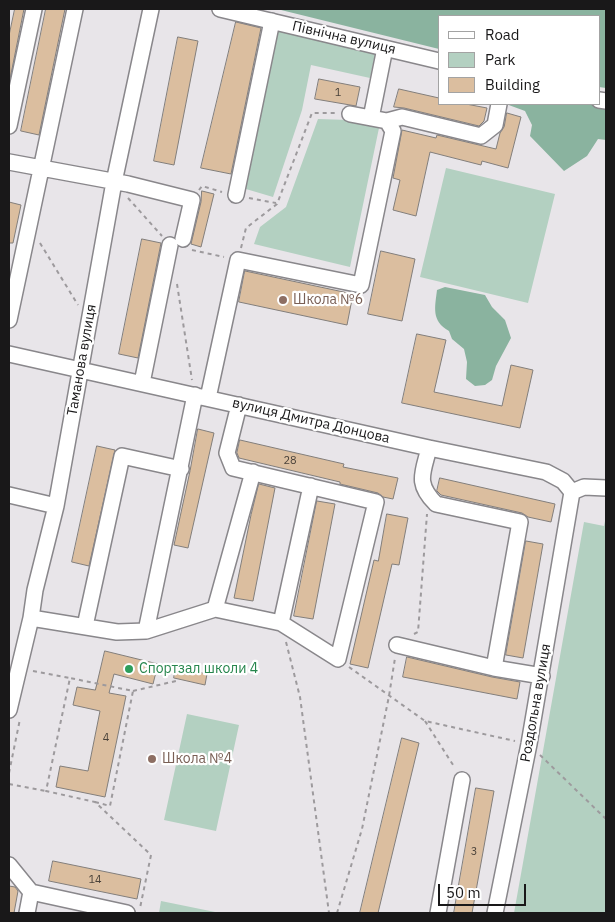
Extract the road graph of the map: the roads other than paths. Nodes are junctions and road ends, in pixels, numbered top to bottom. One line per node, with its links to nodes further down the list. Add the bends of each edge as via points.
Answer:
1 (34, 9): 12 (street)
2 (74, 9): 14 (street)
3 (151, 9): 15 (street, Таманова вулиця)
4 (220, 9): 5 (street, Північна вулиця)
5 (272, 21): 6 (street, Північна вулиця); 16 (street)
6 (385, 48): 7 (street, Північна вулиця); 10 (street)
7 (438, 61)
8 (499, 105): 11 (street, via 495,125 481,136 402,117)
9 (350, 114): 10 (street)
10 (371, 118): 11 (street)
11 (387, 121): 21 (street, via 394,131 361,285 238,260)
12 (9, 126)
13 (9, 162): 14 (street)
14 (42, 168): 15 (street); 17 (street)
15 (114, 182): 19 (street, Таманова вулиця); 20 (street, via 192,200 176,242)
16 (236, 195)
17 (9, 320)
18 (9, 354): 19 (street, вулиця Дмитра Донцова)
19 (81, 369): 20 (street, вулиця Дмитра Донцова); 30 (street, Таманова вулиця)
20 (142, 383): 21 (street, вулиця Дмитра Донцова)
21 (202, 397): 22 (street, вулиця Дмитра Донцова); 24 (street)
22 (239, 405): 23 (street, вулиця Дмитра Донцова); 25 (street, via 227,453 233,468)
23 (429, 448): 28 (street, вулиця Дмитра Донцова, via 546,472 563,481); 37 (street, via 421,480 426,495 436,504 520,522)
24 (181, 469): 34 (street, via 122,456); 35 (street)
25 (253, 472): 26 (street); 31 (street)
26 (311, 486): 33 (street); 33 (street, via 376,502 338,659)
27 (606, 488): 28 (street, via 584,487)
28 (572, 492): 38 (street, Роздольна вулиця)
29 (9, 495): 30 (street)
30 (56, 506): 32 (street, Таманова вулиця, via 28,589)
31 (215, 610): 33 (street); 35 (street)
32 (31, 618): 34 (street); 39 (street, Таманова вулиця)
33 (281, 623)
34 (85, 626): 35 (street, via 117,632)
35 (146, 631)
36 (398, 645): 37 (street)
37 (494, 668): 38 (street)
38 (542, 676): 46 (street, Роздольна вулиця)
39 (9, 710)
40 (462, 780): 45 (street)
41 (9, 865): 42 (street)
42 (31, 892): 43 (street); 44 (street)
43 (27, 913)
44 (127, 913)
45 (438, 913)
46 (495, 913)

